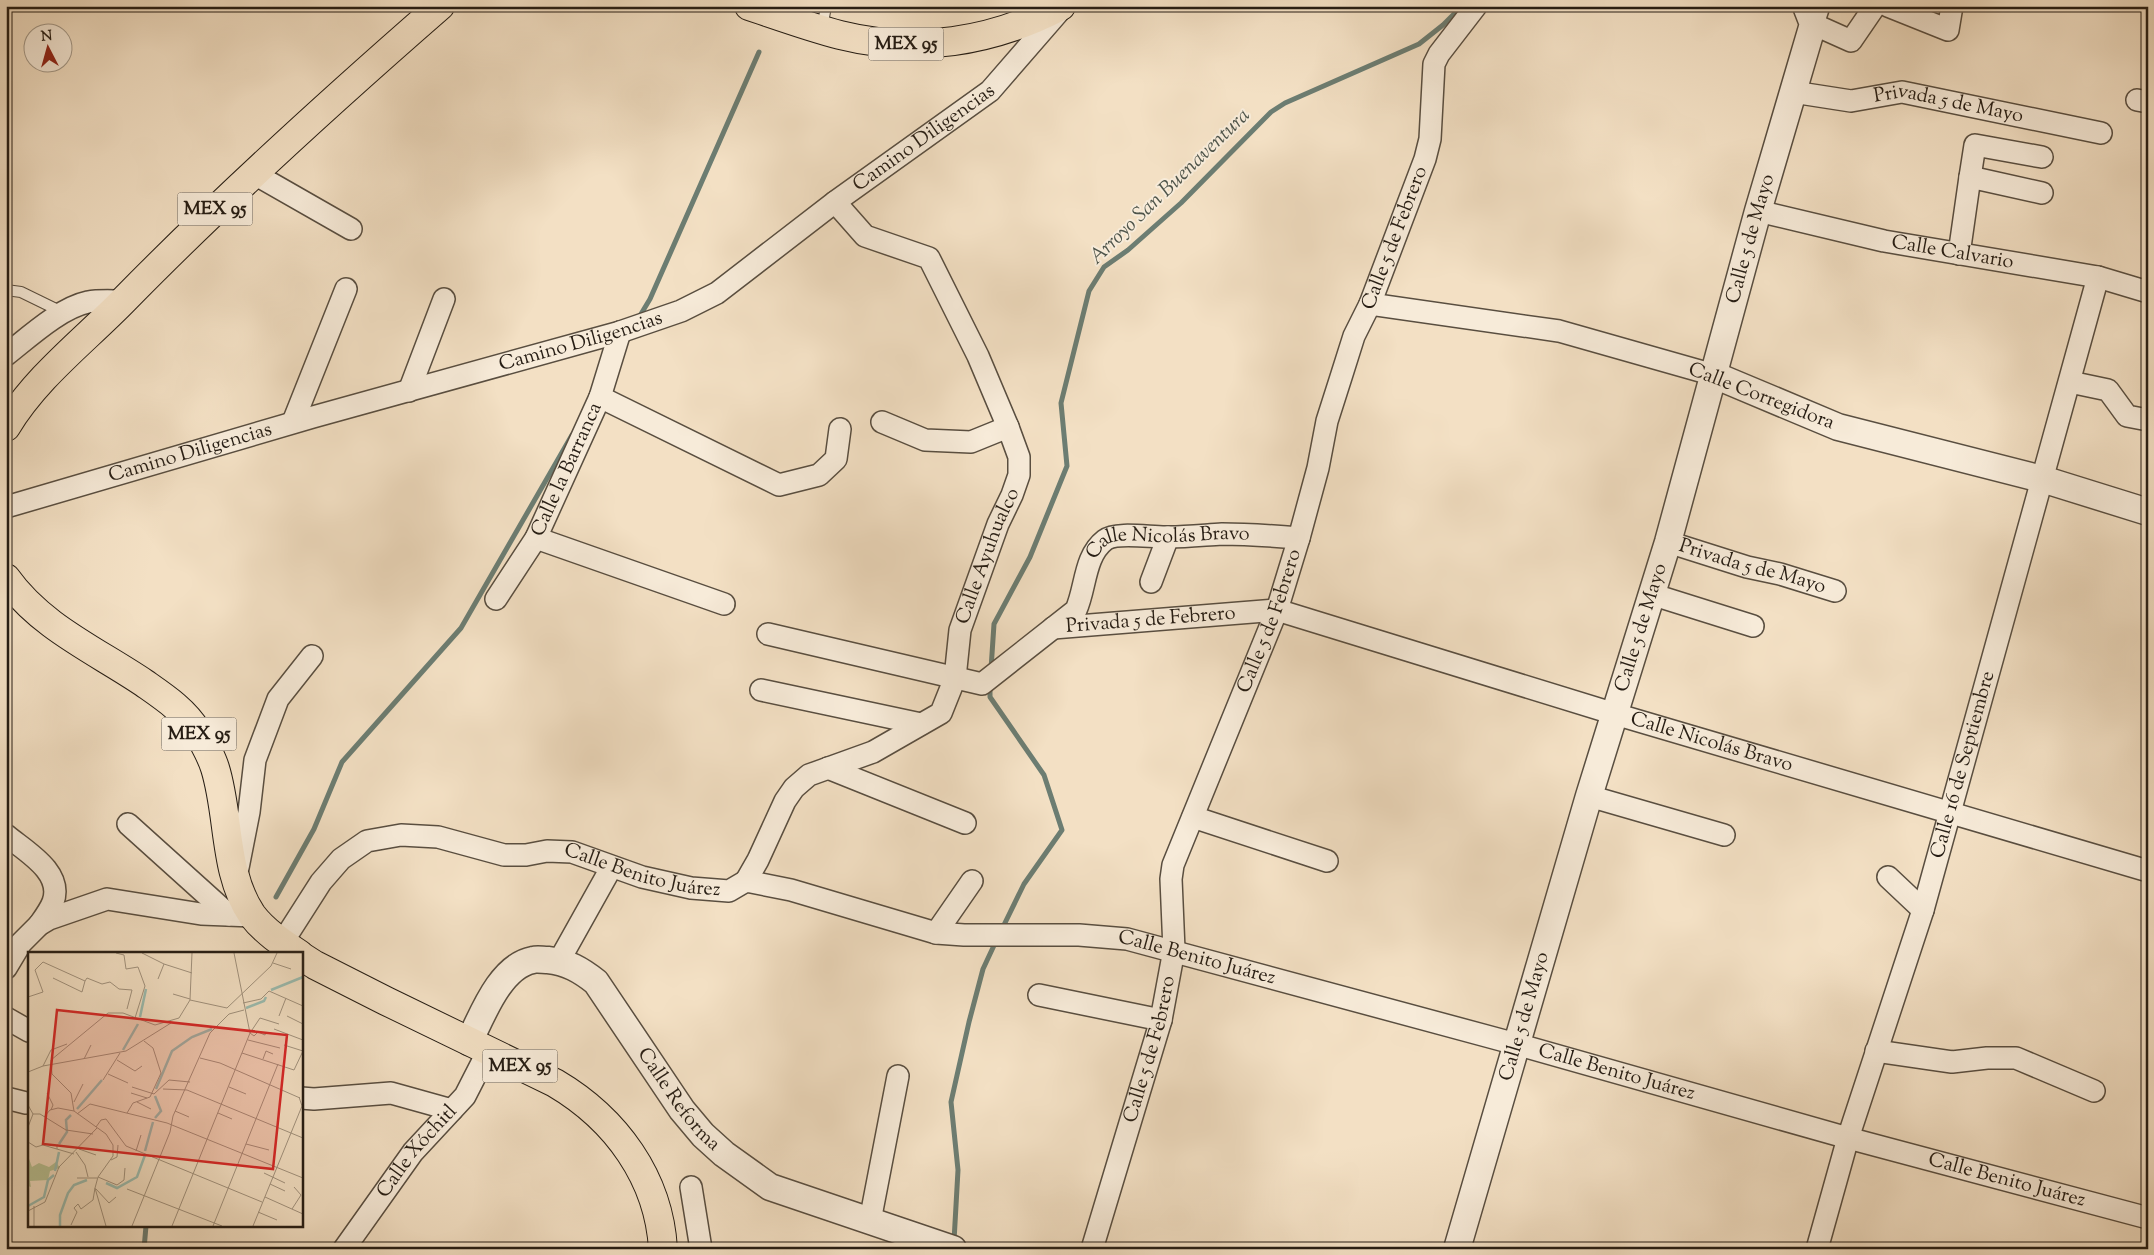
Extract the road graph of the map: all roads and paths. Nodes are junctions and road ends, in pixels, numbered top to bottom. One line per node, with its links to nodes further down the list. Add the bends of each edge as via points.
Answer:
1 (440, 6): 13 (main road, MEX 95)
2 (749, 6): 9 (main road, MEX 95)
3 (1062, 6): 9 (main road, MEX 95, via 993,34 942,43 872,41); 16 (street, Camino Diligencias, via 990,91)
4 (1476, 6): 26 (street, Calle 5 de Febrero, via 1434,64 1430,139)
5 (1875, 6): 8 (street, via 1851,41)
6 (1888, 6): 7 (street, via 1948,30)
7 (1952, 6)
8 (1813, 12): 10 (street, Calle 5 de Mayo)
9 (824, 18)
10 (1793, 92): 11 (street, Privada 5 de Mayo, via 1851,101 1902,92); 17 (street, Calle 5 de Mayo)
11 (2101, 133)
12 (2042, 157): 14 (street, via 1975,145)
13 (253, 173): 18 (street); 25 (main road, MEX 95)
14 (1970, 177): 15 (street); 19 (street)
15 (2042, 193)
16 (835, 202): 28 (street, Camino Diligencias, via 716,294); 38 (street, Calle Ayuhualco, via 865,236 929,258 978,356)
17 (1758, 210): 19 (street, Calle Calvario, via 1884,241); 30 (street, Calle 5 de Mayo)
18 (351, 229)
19 (1959, 254): 20 (street, Calle Calvario)
20 (2098, 277): 23 (street, Calle Calvario); 31 (street, Calle 16 de Septiembre)
21 (346, 289): 35 (street)
22 (6, 290): 27 (lane, via 21,292)
23 (2148, 292)
24 (444, 298): 32 (street)
25 (123, 301): 27 (street, via 90,302); 37 (main road, MEX 95, via 32,390)
26 (1370, 304): 30 (street, Calle Corregidora, via 1560,330); 45 (street, Calle 5 de Febrero, via 1354,336 1333,402)
27 (63, 312): 29 (street)
28 (619, 336): 32 (street, Camino Diligencias); 33 (street, Calle la Barranca)
29 (6, 355)
30 (1714, 375): 40 (street, Calle Corregidora, via 1838,427); 46 (street, Calle 5 de Mayo)
31 (2070, 382): 34 (street, via 2108,390 2127,416); 40 (street, Calle 16 de Septiembre)
32 (408, 390): 35 (street, Camino Diligencias)
33 (601, 395): 39 (street, via 780,486 819,475 836,459); 44 (street, Calle la Barranca)
34 (2148, 420)
35 (293, 422): 41 (street, Camino Diligencias)
36 (882, 422): 38 (street, via 925,440 971,442)
37 (6, 427)
38 (1008, 427): 58 (street, Calle Ayuhualco, via 1019,457 1019,474 960,630)
39 (840, 429)
40 (2042, 479): 42 (street, Calle Corregidora); 64 (street, Calle 16 de Septiembre)
41 (6, 507)
42 (2148, 512)
43 (1168, 537): 45 (street, Calle Nicolás Bravo, via 1224,534); 48 (street); 55 (street, Calle Nicolás Bravo, via 1116,536 1106,539 1096,549 1088,566 1076,610)
44 (536, 538): 51 (street, Calle la Barranca); 52 (street)
45 (1299, 538): 53 (street, Calle 5 de Febrero)
46 (1668, 542): 49 (street, Privada 5 de Mayo); 50 (street, Calle 5 de Mayo)
47 (6, 578): 74 (main road, MEX 95, via 39,615 155,690 186,716 215,768)
48 (1151, 582)
49 (1835, 591)
50 (1651, 594): 54 (street); 60 (street, Calle 5 de Mayo)
51 (496, 599)
52 (724, 604)
53 (1277, 610): 55 (street, Privada 5 de Febrero); 60 (street, Calle Nicolás Bravo); 65 (street, Calle 5 de Febrero)
54 (1753, 626)
55 (1053, 628): 58 (street, Calle Nicolás Bravo, via 982,684)
56 (768, 634): 58 (street, Calle Nicolás Bravo)
57 (312, 656): 74 (street, via 278,699 256,760)
58 (955, 678): 61 (street, Calle Ayuhualco, via 940,713)
59 (761, 690): 61 (street)
60 (1616, 714): 63 (street, Calle 5 de Mayo); 64 (street, Calle Nicolás Bravo)
61 (921, 724): 62 (street, Calle Ayuhualco, via 874,752)
62 (828, 768): 66 (street); 75 (street, Calle Ayuhualco, via 809,775 794,788)
63 (1589, 796): 69 (street); 90 (street, Calle 5 de Mayo)
64 (1949, 812): 72 (street, Calle Nicolás Bravo); 77 (street, Calle 16 de Septiembre)
65 (1193, 817): 70 (street); 81 (street, Calle 5 de Febrero, via 1171,879)
66 (965, 823)
67 (128, 824): 78 (street)
68 (6, 835): 79 (street, via 43,866 54,881 54,900)
69 (1724, 835)
70 (1327, 861)
71 (611, 868): 75 (street, Calle Benito Juárez, via 691,888 729,891); 82 (street, Calle Benito Juárez, via 572,852 504,855 438,837 401,835 367,841 341,859 326,876); 84 (street)
72 (2148, 871)
73 (1888, 877): 77 (street)
74 (236, 878): 78 (main road, MEX 95, via 243,898)
75 (746, 881): 80 (street, Calle Benito Juárez, via 791,890)
76 (972, 881): 80 (street)
77 (1923, 910): 92 (street, Calle 16 de Septiembre)
78 (241, 916): 79 (street, via 201,914 107,899); 82 (main road, MEX 95)
79 (39, 925): 85 (street, via 22,943)
80 (936, 933): 81 (street, Calle Benito Juárez, via 1078,935 1127,939)
81 (1174, 950): 88 (street, Calle 5 de Febrero); 90 (street, Calle Benito Juárez)
82 (294, 951)
83 (302, 956): 91 (main road, MEX 95)
84 (559, 961): 91 (street, Calle Reforma, via 532,960 514,968 485,1008); 100 (street, Calle Reforma, via 580,969 596,982 682,1110 724,1154 770,1187)
85 (6, 968)
86 (1039, 995): 88 (street)
87 (6, 1018): 89 (street)
88 (1161, 1020): 105 (street, Calle 5 de Febrero)
89 (28, 1030)
90 (1516, 1044): 97 (street, Calle Benito Juárez); 106 (street, Calle 5 de Mayo)
91 (479, 1047): 96 (street, Calle Xóchitl, via 465,1096); 103 (main road, MEX 95, via 575,1095 617,1133 650,1188 662,1229)
92 (1876, 1051): 94 (street, via 1952,1062 2016,1058); 97 (street, Calle 16 de Septiembre)
93 (898, 1076): 100 (street)
94 (2094, 1091)
95 (302, 1098): 96 (street, via 391,1093)
96 (452, 1110): 102 (street, Calle Xóchitl, via 413,1152)
97 (1848, 1138): 99 (street, Calle Benito Juárez); 107 (street, Calle 16 de Septiembre)
98 (691, 1187): 104 (street)
99 (2148, 1218)
100 (870, 1221): 101 (street, Calle Reforma)
101 (945, 1247)
102 (344, 1249)
103 (663, 1249)
104 (701, 1249)
105 (1092, 1249)
106 (1456, 1249)
107 (1817, 1249)

